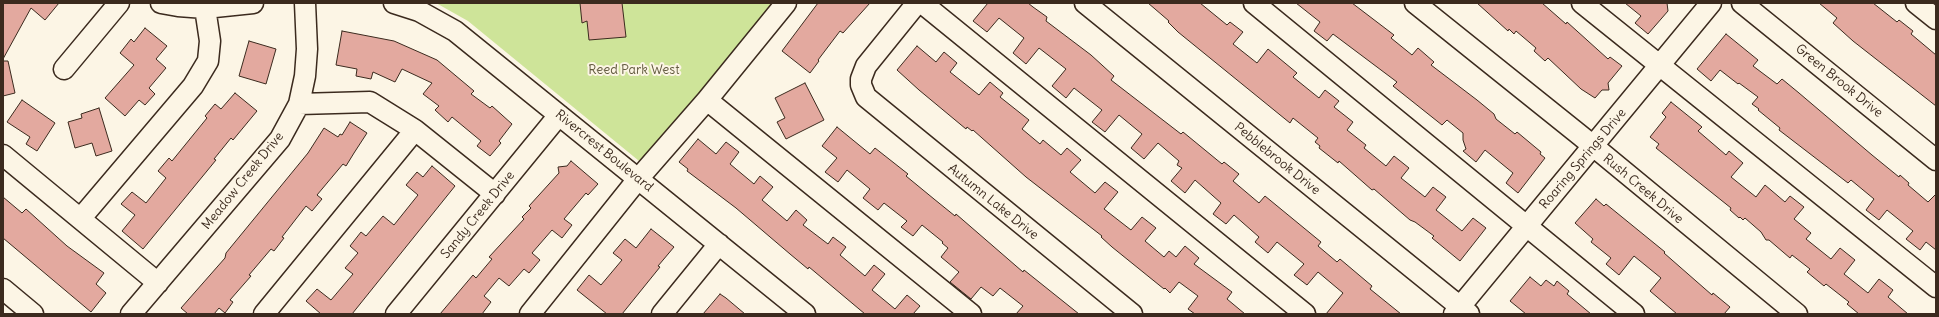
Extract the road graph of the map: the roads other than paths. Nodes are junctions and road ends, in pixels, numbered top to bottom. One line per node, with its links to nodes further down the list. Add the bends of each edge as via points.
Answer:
1 (120, 3): 20 (street)
2 (161, 3): 17 (street)
3 (253, 3): 16 (street)
4 (305, 3): 22 (street, Meadow Creek Drive, via 307,49 305,76)
5 (394, 3): 23 (street, Rivercrest Boulevard, via 418,11 455,31)
6 (786, 3): 21 (street)
7 (917, 3): 45 (street, Autumn Lake Drive, via 866,66 861,78 866,98)
8 (922, 3): 46 (street)
9 (1085, 3): 36 (street, Pebblebrook Drive)
10 (1254, 3): 31 (street)
11 (1415, 3): 25 (street, Rush Creek Drive)
12 (1582, 3): 19 (street)
13 (1711, 3): 19 (street, Roaring Springs Drive)
14 (1742, 3): 27 (street, Green Brook Drive)
15 (1916, 3): 18 (street)
16 (231, 4): 17 (street)
17 (205, 8): 30 (street, via 210,41 208,61 193,86)
18 (1936, 19)
19 (1659, 66): 25 (street, Roaring Springs Drive); 34 (street)
20 (64, 69)
21 (707, 100): 28 (street); 44 (street)
22 (298, 104): 24 (street, via 370,102); 33 (street, Meadow Creek Drive, via 280,139)
23 (559, 115): 28 (street, Rivercrest Boulevard); 29 (street, Sandy Creek Drive)
24 (415, 130): 29 (street); 39 (street)
25 (1593, 146): 31 (street, Roaring Springs Drive); 48 (street, Rush Creek Drive)
26 (3, 155): 30 (street)
27 (1936, 160)
28 (638, 179): 32 (street, Rivercrest Boulevard); 41 (street)
29 (495, 194): 40 (street, Sandy Creek Drive)
30 (81, 218): 33 (street)
31 (1526, 227): 36 (street, Roaring Springs Drive); 47 (street)
32 (719, 244): 42 (street); 43 (street, Rivercrest Boulevard)
33 (158, 283): 38 (street, Meadow Creek Drive)
34 (1936, 287)
35 (3, 289): 37 (street)
36 (1461, 312)
37 (33, 314)
38 (132, 314)
39 (264, 314)
40 (396, 314)
41 (530, 314)
42 (662, 314)
43 (805, 314)
44 (971, 314)
45 (1132, 314)
46 (1305, 314)
47 (1634, 314)
48 (1797, 314)

